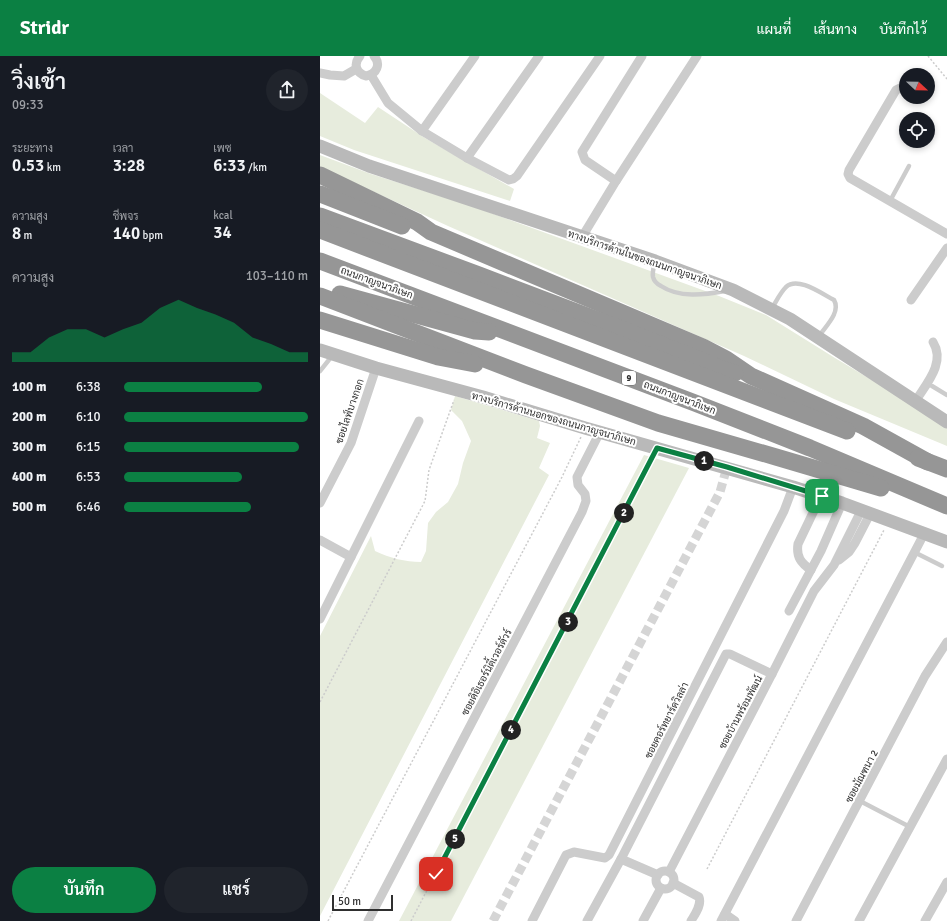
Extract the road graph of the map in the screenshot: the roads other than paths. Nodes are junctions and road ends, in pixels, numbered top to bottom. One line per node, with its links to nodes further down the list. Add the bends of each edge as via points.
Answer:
1 (360, 56): 8 (street)
2 (475, 56): 12 (street)
3 (539, 56): 14 (street)
4 (600, 56): 14 (street, via 517,176 509,180)
5 (642, 56): 17 (street, via 582,152 585,160)
6 (697, 56): 17 (street)
7 (377, 57): 10 (street, via 378,68)
8 (356, 69): 9 (street, via 344,76); 10 (street, via 362,75)
9 (320, 73)
10 (371, 75): 12 (street, via 388,103)
11 (899, 88): 19 (street, via 848,174 850,178)
12 (422, 131): 14 (street)
13 (320, 146): 24 (main road, ทางบริการด้านในของถนนกาญจนาภิเษก, via 369,166)
14 (467, 158)
15 (909, 166): 19 (lane)
16 (320, 175): 22 (highway, via 417,222)
17 (616, 181): 24 (street)
18 (320, 194): 22 (highway, via 409,229)
19 (890, 201): 23 (street)
20 (320, 216): 42 (highway, via 717,367)
21 (320, 230): 49 (highway)
22 (431, 232): 42 (highway, via 703,347)
23 (947, 234)
24 (582, 237): 27 (main road, ทางบริการด้านในของถนนกาญจนาภิเษก)
25 (947, 248): 31 (street)
26 (320, 261): 34 (highway, ถนนกาญจนาภิเษก / 9)
27 (655, 261): 29 (main road, ทางบริการด้านในของถนนกาญจนาภิเษก); 29 (lane, via 654,281 667,291 702,295)
28 (320, 289): 34 (highway, via 475,331)
29 (733, 290): 32 (main road, ทางบริการด้านในของถนนกาญจนาภิเษก)
30 (320, 296): 41 (highway)
31 (911, 300)
32 (771, 309): 35 (main road, ทางบริการด้านในของถนนกาญจนาภิเษก); 35 (lane, via 786,287 796,282 834,300 836,310)
33 (320, 320): 41 (highway, via 438,357)
34 (515, 335): 55 (highway, ถนนกาญจนาภิเษก / 9, via 695,402)
35 (818, 337): 45 (main road, ทางบริการด้านในของถนนกาญจนาภิเษก)
36 (933, 342): 45 (street, via 937,349 937,363)
37 (320, 350): 38 (main road, ทางบริการด้านนอกของถนนกาญจนาภิเษก)
38 (333, 354): 39 (main road, ทางบริการด้านนอกของถนนกาญจนาภิเษก); 40 (lane)
39 (376, 368): 48 (main road, ทางบริการด้านนอกของถนนกาญจนาภิเษก); 54 (street, ซอยไลฟ์บางกอก, via 351,443)
40 (320, 371)
41 (526, 375): 55 (highway, via 658,423)
42 (751, 376): 49 (highway, via 863,426)
43 (932, 386): 44 (lane)
44 (947, 395)
45 (915, 402): 47 (main road, ทางบริการด้านในของถนนกาญจนาภิเษก)
46 (418, 421): 61 (street)
47 (947, 422)
48 (600, 432): 51 (main road, ทางบริการด้านนอกของถนนกาญจนาภิเษก); 78 (street, ซอยดิอิเธอร์นิตี้เวอร์ดัวร์, via 577,477 578,485 585,494 586,501 582,512)
49 (928, 462): 50 (highway)
50 (947, 469)
51 (793, 487): 52 (main road, ทางบริการด้านนอกของถนนกาญจนาภิเษก); 79 (street, ซอยคอร์ทยาร์ดวิลล่า, via 784,511 610,855 605,858 574,852 566,855)
52 (822, 496): 53 (main road, ทางบริการด้านนอกของถนนกาญจนาภิเษก); 63 (street, via 798,544 799,558 802,564)
53 (842, 503): 56 (main road, ทางบริการด้านนอกของถนนกาญจนาภิเษก); 63 (street)
54 (320, 504)
55 (941, 504)
56 (865, 512): 57 (main road, ทางบริการด้านนอกของถนนกาญจนาภิเษก); 67 (street, ซอยบ้านพร้อมพัฒน์, via 849,552 834,565 814,591)
57 (924, 534): 59 (main road, ทางบริการด้านนอกของถนนกาญจนาภิเษก); 60 (street)
58 (320, 540): 61 (street)
59 (947, 542)
60 (914, 552): 62 (lane); 77 (street)
61 (351, 557): 65 (street)
62 (942, 566)
63 (811, 570): 64 (street)
64 (789, 611)
65 (320, 619)
66 (947, 642): 69 (street, ซอยมัณฑนา 2, via 925,676)
67 (772, 674): 71 (street, via 726,654); 72 (street, ซอยบ้านพร้อมพัฒน์)
68 (947, 759): 70 (street)
69 (860, 801): 70 (lane); 84 (street, ซอยมัณฑนา 2)
70 (910, 827): 85 (street)
71 (621, 859): 73 (street); 80 (street)
72 (669, 872): 73 (street); 75 (street, via 674,878)
73 (658, 875): 76 (street, via 657,881)
74 (947, 882): 86 (street)
75 (673, 884): 76 (street, via 670,888); 82 (street, via 699,897 700,904)
76 (661, 888): 81 (street)
77 (723, 918): 83 (street)
78 (368, 921)
79 (532, 921)
80 (587, 921)
81 (643, 921)
82 (691, 921)
83 (735, 921)
84 (796, 921)
85 (859, 921)
86 (925, 921)

